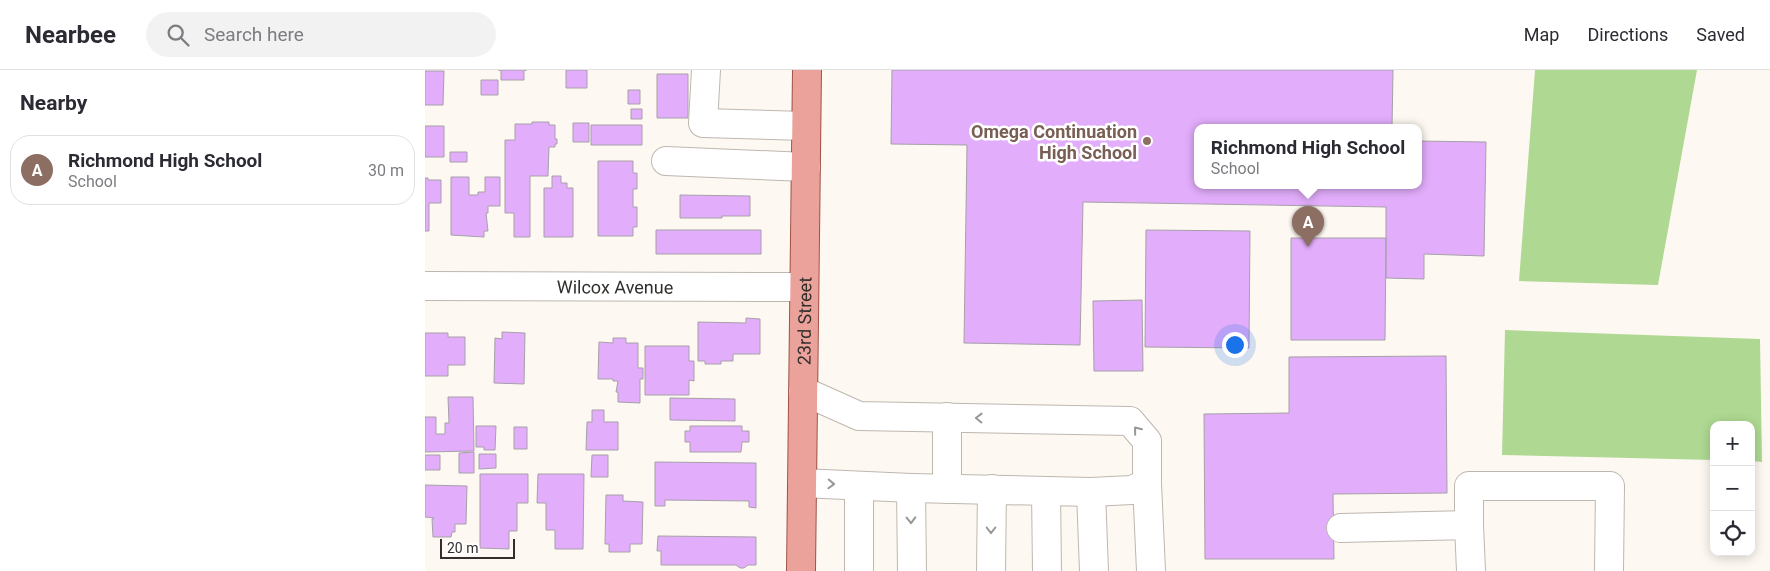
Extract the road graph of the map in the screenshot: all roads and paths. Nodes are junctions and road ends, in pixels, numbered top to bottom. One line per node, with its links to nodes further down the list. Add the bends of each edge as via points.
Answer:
1 (706, 70): 3 (street, via 703,124)
2 (807, 70): 3 (main road, 23rd Street)
3 (806, 126): 5 (main road, 23rd Street)
4 (666, 161): 5 (street)
5 (806, 167): 7 (main road, 23rd Street)
6 (425, 286): 7 (street, Wilcox Avenue)
7 (804, 287): 8 (main road, 23rd Street)
8 (803, 391): 9 (street, via 859,416); 10 (main road, 23rd Street)
9 (947, 417): 11 (street, one-way to 9, via 1147,441 1131,421); 14 (street)
10 (802, 483): 12 (street, one-way to 12); 20 (main road, 23rd Street)
11 (1147, 483): 17 (street, via 1132,490); 26 (street)
12 (859, 486): 13 (street); 21 (street)
13 (911, 488): 14 (street); 22 (street, one-way to 22)
14 (947, 489): 15 (street)
15 (992, 489): 16 (street); 23 (street, one-way to 23)
16 (1046, 491): 17 (street); 24 (street)
17 (1091, 492): 25 (street)
18 (1469, 525): 19 (street); 27 (street); 28 (street, via 1469,486 1610,486)
19 (1341, 528)
20 (801, 571)
21 (859, 571)
22 (912, 571)
23 (991, 571)
24 (1047, 571)
25 (1094, 571)
26 (1151, 571)
27 (1471, 571)
28 (1609, 571)

